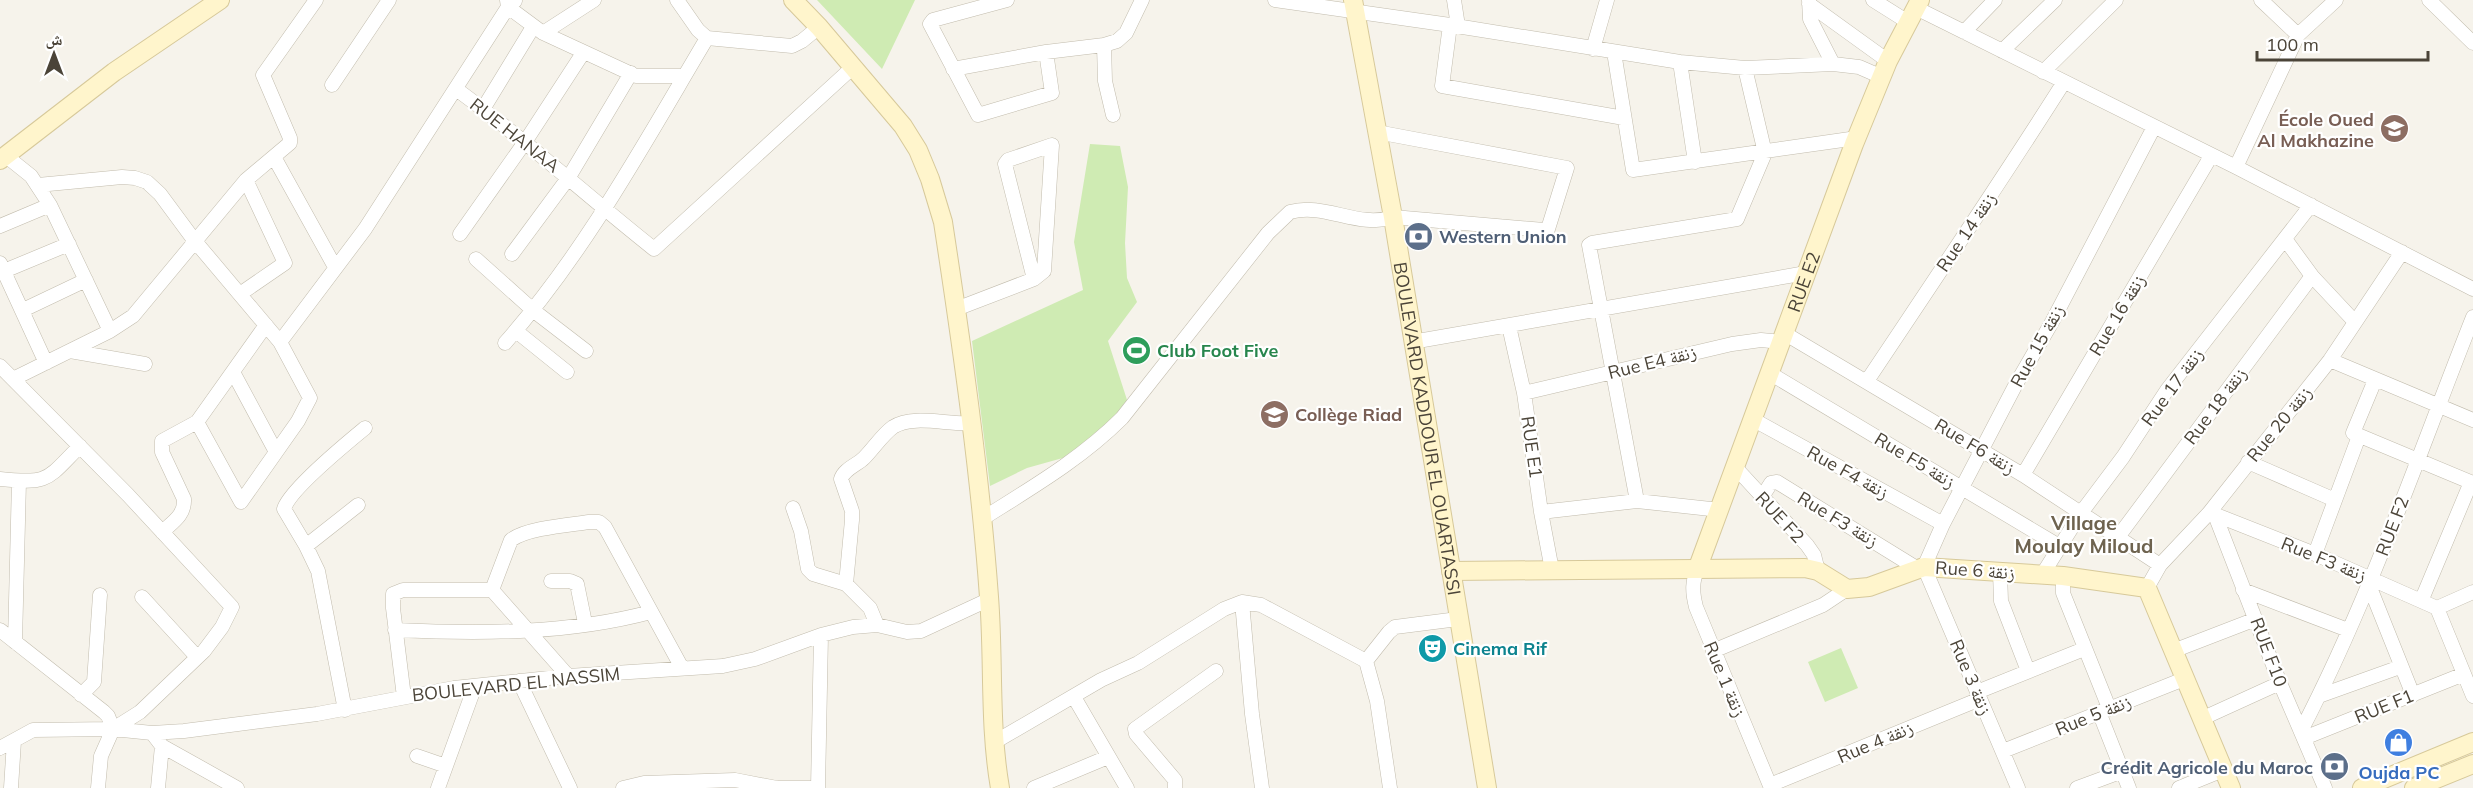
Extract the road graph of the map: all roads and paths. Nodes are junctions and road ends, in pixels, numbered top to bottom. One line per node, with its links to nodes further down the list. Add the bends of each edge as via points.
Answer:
1 (220, 0): 22 (street)
2 (315, 0): 59 (street, via 263,75 290,138 290,143)
3 (389, 0): 48 (street)
4 (594, 0): 27 (street)
5 (676, 0): 30 (street)
6 (793, 0): 26 (street)
7 (1007, 0): 21 (street)
8 (1142, 0): 32 (street, via 1122,38)
9 (1275, 0): 23 (street)
10 (1454, 0): 25 (street)
11 (1607, 0): 33 (street)
12 (1873, 0): 24 (street)
13 (1995, 0): 28 (street)
14 (2055, 0): 34 (street)
15 (2116, 0): 44 (street)
16 (2262, 0): 29 (street)
17 (2336, 0): 29 (street)
18 (2429, 0): 31 (street)
19 (510, 2): 27 (street); 49 (street, RUE HANAA)
20 (1809, 2): 39 (street, via 1810,19); 43 (street)
21 (981, 3): 42 (street, via 930,22)
22 (202, 6): 60 (street)
23 (1354, 6): 25 (street); 54 (street, BOULEVARD KADDOUR EL OUARTASSI)
24 (1915, 10): 28 (street); 43 (street, RUE E2)
25 (1454, 25): 33 (street); 52 (street, via 1442,86)
26 (819, 27): 30 (street, via 792,46); 40 (street)
27 (538, 30): 37 (street); 50 (street)
28 (1964, 32): 34 (street)
29 (2298, 35): 62 (street)
30 (707, 38): 46 (street)
31 (2473, 43)
32 (1104, 45): 35 (street); 51 (street, via 1105,81)
33 (1593, 49): 36 (street)
34 (2002, 51): 44 (street)
35 (1046, 52): 42 (street); 42 (street, via 1052,93 981,115)
36 (1614, 52): 38 (street); 52 (street)
37 (583, 53): 45 (street); 56 (street)
38 (1680, 62): 41 (street); 61 (street)
39 (1833, 64): 41 (street); 43 (street)
40 (852, 68): 68 (street, RUE HANAA, via 654,249); 86 (street, via 903,126 918,150 943,222)
41 (1745, 68): 57 (street)
42 (952, 69)
43 (1885, 69): 55 (street, RUE E2)
44 (2043, 72): 47 (street)
45 (631, 74): 46 (street); 63 (street)
46 (684, 76): 68 (street)
47 (2064, 82): 53 (street); 113 (street, Rue 14 زنقة)
48 (332, 85)
49 (456, 89): 50 (street, RUE HANAA); 79 (street, via 365,229)
50 (483, 109): 56 (street, RUE HANAA)
51 (1113, 115)
52 (1624, 118): 61 (street, via 1632,169)
53 (2154, 127): 58 (street); 123 (street, Rue 15 زنقة)
54 (1377, 132): 69 (street, BOULEVARD KADDOUR EL OUARTASSI); 69 (street, via 1568,169 1546,230)
55 (1857, 138): 57 (street); 80 (street, RUE E2)
56 (525, 142): 63 (street, RUE HANAA); 71 (street)
57 (1765, 153): 61 (street); 87 (street, via 1737,219 1590,244)
58 (2211, 156): 62 (street); 128 (street, Rue 16 زنقة)
59 (274, 157): 64 (street); 79 (street)
60 (3, 158): 65 (street)
61 (1695, 162)
62 (2235, 167): 67 (street)
63 (569, 177): 68 (street, RUE HANAA); 76 (street)
64 (246, 180): 73 (street); 85 (street, via 285,263)
65 (38, 185): 66 (street); 73 (street, via 122,177 147,182)
66 (50, 205): 70 (street); 74 (street)
67 (2311, 206): 72 (street, Rue 17 زنقة); 75 (street)
68 (605, 210): 89 (street)
69 (1393, 217): 98 (street, BOULEVARD KADDOUR EL OUARTASSI); 142 (street, via 1372,221 1308,209 1282,217 1122,418 1072,462)
70 (0, 226)
71 (460, 234)
72 (2284, 239): 81 (street); 140 (street, Rue 17 زنقة, via 2167,390)
73 (194, 240): 85 (street); 94 (street, via 133,316)
74 (69, 244): 78 (street); 83 (street)
75 (2402, 252): 84 (street); 91 (street, Rue 20 زنقة)
76 (513, 254)
77 (476, 259): 89 (street)
78 (2, 267): 88 (street)
79 (335, 267): 97 (street)
80 (1806, 273): 87 (street); 96 (street, RUE E2)
81 (2312, 276): 91 (street); 145 (street, Rue 18 زنقة)
82 (1034, 279): 82 (street, via 1005,164 1052,145 1045,267); 86 (street)
83 (86, 280): 88 (street); 94 (street)
84 (2473, 289)
85 (240, 294): 92 (street)
86 (956, 309): 119 (street)
87 (1601, 309): 93 (street); 109 (street)
88 (23, 310): 104 (street)
89 (534, 311): 95 (street); 101 (street)
90 (2473, 317): 102 (street, RUE F2)
91 (2355, 322): 103 (street, Rue 20 زنقة)
92 (266, 325): 97 (street); 107 (street)
93 (1509, 326): 98 (street); 114 (street, RUE E1)
94 (110, 331): 100 (street)
95 (516, 331): 99 (street); 108 (street)
96 (1783, 338): 109 (street, Rue E4 زنقة, via 1748,341); 110 (street, RUE E2); 113 (street, Rue F6 زنقة)
97 (280, 342): 124 (street, via 310,398)
98 (1412, 342): 153 (street, BOULEVARD KADDOUR EL OUARTASSI)
99 (506, 343)
100 (70, 351): 104 (street); 105 (street)
101 (586, 351)
102 (2467, 351): 115 (street, RUE F2)
103 (2330, 360): 112 (street); 126 (street, Rue 20 زنقة)
104 (46, 363): 111 (street)
105 (145, 364)
106 (0, 366): 111 (street)
107 (233, 372): 118 (street); 124 (street)
108 (567, 372)
109 (1613, 372): 114 (street, Rue E4 زنقة); 135 (street)
110 (1771, 374): 116 (street, RUE E2); 132 (street, Rue F5 زنقة)
111 (13, 379): 122 (street)
112 (2375, 380): 115 (street); 121 (street, via 2353,431)
113 (1867, 381): 123 (street, Rue F6 زنقة)
114 (1524, 393): 139 (street, RUE E1)
115 (2437, 406): 117 (street); 125 (street, RUE F2)
116 (1754, 420): 127 (street, RUE E2); 143 (street, Rue F4 زنقة)
117 (2473, 420)
118 (197, 422): 124 (street, via 240,502); 144 (street, via 165,438 161,447 184,499 182,513)
119 (971, 423): 142 (street); 160 (street, via 914,421 897,425 842,475 852,511)
120 (365, 428): 146 (street, via 284,505)
121 (2360, 436): 125 (street); 134 (street)
122 (80, 446): 130 (street, via 44,480); 144 (street)
123 (1982, 449): 128 (street, Rue F6 زنقة); 132 (street, Rue 15 زنقة)
124 (276, 452)
125 (2418, 460): 131 (street); 159 (street, RUE F2)
126 (2248, 462): 134 (street); 141 (street, Rue 20 زنقة)
127 (1735, 467): 133 (street, RUE F2); 138 (street, RUE E2)
128 (2023, 475): 140 (street, Rue F6 زنقة)
129 (0, 479): 130 (street)
130 (19, 481): 182 (street)
131 (2472, 483): 169 (street)
132 (1962, 488): 143 (street, Rue 15 زنقة); 147 (street, Rue F5 زنقة)
133 (1762, 497): 151 (street, Rue F3 زنقة, via 1771,483 1777,482); 154 (street, RUE F2, via 1807,545)
134 (2336, 500): 148 (street)
135 (1636, 501): 138 (street); 139 (street)
136 (358, 505): 146 (street)
137 (793, 508): 160 (street, via 808,569)
138 (1720, 510): 150 (street, RUE E2)
139 (1541, 512): 152 (street, RUE E1)
140 (2081, 513): 145 (street, Rue F6 زنقة); 147 (street, Rue 17 زنقة)
141 (2212, 514): 148 (street, Rue F3 زنقة); 149 (street, Rue 20 زنقة); 164 (street, RUE F10)
142 (982, 519): 168 (street)
143 (1942, 524): 151 (street, Rue 15 زنقة)
144 (162, 532): 186 (street, via 232,607 213,641)
145 (2118, 537): 149 (street, Rue F6 زنقة)
146 (306, 546): 205 (street, via 322,587)
147 (2059, 546): 156 (street, Rue 17 زنقة)
148 (2315, 554): 159 (street, Rue F3 زنقة)
149 (2160, 565): 161 (street, Rue 20 زنقة)
150 (1698, 567): 152 (street); 154 (street); 184 (street, Rue 1 زنقة, via 1692,593)
151 (1921, 568): 155 (street, Rue 6 زنقة); 162 (street, Rue 6 زنقة, via 1869,587); 199 (street, Rue 3 زنقة)
152 (1552, 570): 153 (street)
153 (1451, 571): 173 (street, BOULEVARD KADDOUR EL OUARTASSI)
154 (1818, 571): 162 (street)
155 (2000, 572): 156 (street, Rue 6 زنقة); 191 (street, via 2001,601)
156 (2042, 574): 157 (street, Rue 6 زنقة)
157 (2063, 576): 161 (street, Rue 6 زنقة); 183 (street, via 2063,593)
158 (551, 581): 175 (street, via 577,584)
159 (2371, 582): 169 (street, Rue F3 زنقة); 180 (street, RUE F2); 188 (street)
160 (846, 584): 176 (street, via 870,608)
161 (2147, 588): 185 (street)
162 (1847, 589): 184 (street, via 1823,605)
163 (492, 590): 172 (street, via 514,537 595,522 605,527); 178 (street, via 397,591 393,594); 179 (street)
164 (2243, 590): 174 (street, RUE F10); 180 (street)
165 (2473, 592): 171 (street)
166 (100, 595): 198 (street, via 94,682)
167 (142, 597): 186 (street)
168 (990, 599): 176 (street, BOULEVARD EL NASSIM, via 921,631); 213 (street)
169 (2422, 599): 171 (street, Rue F3 زنقة)
170 (1242, 602): 187 (street, via 1261,605); 204 (street); 238 (street)
171 (2438, 608): 192 (street)
172 (651, 612): 175 (street); 189 (street)
173 (1458, 619): 187 (street, via 1395,627); 240 (street, BOULEVARD KADDOUR EL OUARTASSI)
174 (2256, 619): 185 (street); 196 (street, RUE F10)
175 (585, 624): 179 (street)
176 (877, 625): 181 (street, BOULEVARD EL NASSIM)
177 (0, 630): 182 (street)
178 (395, 630): 179 (street); 203 (street)
179 (526, 630): 193 (street)
180 (2348, 630): 201 (street, RUE F2)
181 (821, 635): 189 (street, BOULEVARD EL NASSIM, via 748,661); 233 (street)
182 (15, 642): 198 (street)
183 (2085, 648): 191 (street, Rue 4 زنقة); 206 (street)
184 (1713, 651): 225 (street, Rue 1 زنقة)
185 (2173, 651): 194 (street)
186 (197, 657): 208 (street, via 140,712)
187 (1366, 661): 239 (street, via 1377,701)
188 (2400, 667): 200 (street); 201 (street)
189 (682, 668): 193 (street, BOULEVARD EL NASSIM)
190 (1216, 671): 237 (street, via 1135,729 1174,780)
191 (2028, 671): 199 (street, Rue 4 زنقة)
192 (2464, 674): 200 (street, RUE F1); 202 (street)
193 (568, 676): 195 (street, BOULEVARD EL NASSIM)
194 (2184, 679): 206 (street, Rue 5 زنقة); 207 (street)
195 (519, 681): 197 (street, BOULEVARD EL NASSIM); 231 (street)
196 (2280, 683): 207 (street); 210 (street, RUE F10)
197 (475, 686): 203 (street, BOULEVARD EL NASSIM); 220 (street)
198 (81, 695): 208 (street, via 108,716)
199 (1979, 695): 216 (street, Rue 3 زنقة); 225 (street, Rue 4 زنقة)
200 (2413, 695): 210 (street, RUE F1)
201 (2319, 696): 210 (street, RUE F2)
202 (2473, 696)
203 (404, 697): 205 (street, BOULEVARD EL NASSIM)
204 (1074, 697): 213 (street); 218 (street)
205 (345, 710): 209 (street, BOULEVARD EL NASSIM)
206 (2104, 710): 216 (street, Rue 5 زنقة); 222 (street)
207 (2201, 719): 221 (street)
208 (113, 729): 209 (street, BOULEVARD EL NASSIM); 211 (street, BOULEVARD EL NASSIM, via 33,730); 227 (street, via 101,756)
209 (152, 734): 214 (street)
210 (2303, 734): 246 (street, RUE F10)
211 (14, 741): 215 (street, BOULEVARD EL NASSIM); 226 (street)
212 (2473, 742): 223 (street)
213 (993, 743): 234 (street)
214 (162, 746): 228 (street); 229 (street)
215 (0, 748)
216 (2002, 751): 241 (street, Rue 3 زنقة)
217 (417, 756): 220 (street)
218 (1108, 757): 235 (street); 236 (street)
219 (2473, 764): 223 (street)
220 (446, 766): 230 (street)
221 (2223, 770): 244 (street); 245 (street)
222 (2122, 771): 242 (street); 243 (street)
223 (2409, 782): 247 (street)
224 (712, 784): 232 (street, via 644,783); 233 (street, via 735,780 777,788)
225 (1770, 787)
226 (11, 788)
227 (98, 788)
228 (158, 788)
229 (237, 788)
230 (438, 788)
231 (570, 788)
232 (623, 788)
233 (818, 788)
234 (1000, 788)
235 (1035, 788)
236 (1127, 788)
237 (1175, 788)
238 (1262, 788)
239 (1390, 788)
240 (1487, 788)
241 (2018, 788)
242 (2077, 788)
243 (2129, 788)
244 (2179, 788)
245 (2231, 788)
246 (2325, 788)
247 (2362, 788)

